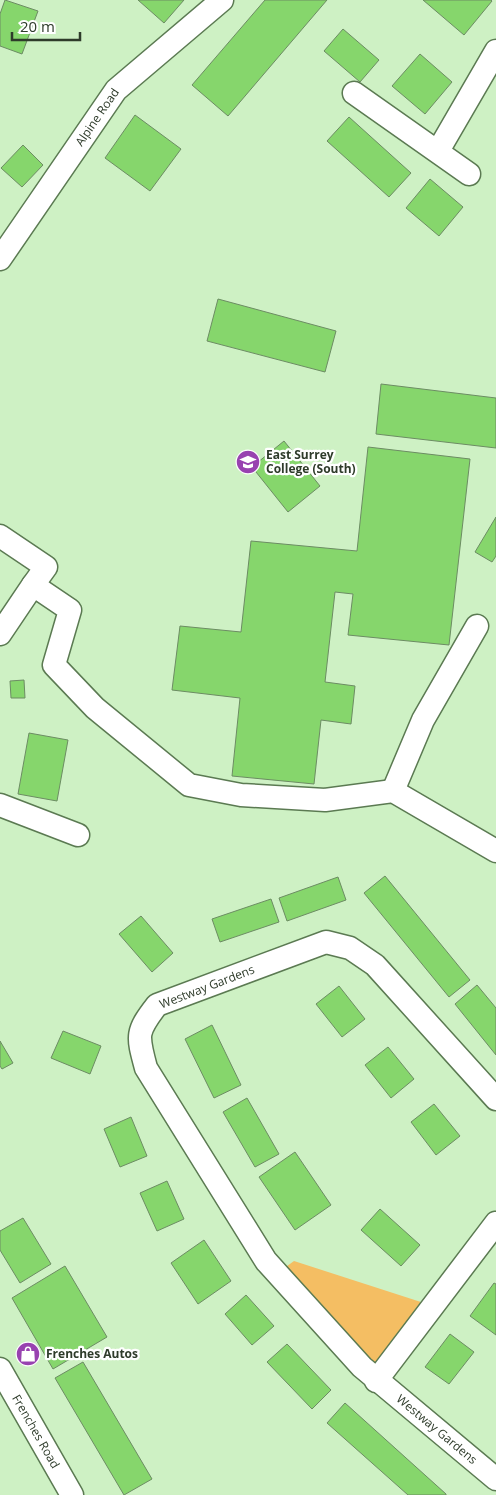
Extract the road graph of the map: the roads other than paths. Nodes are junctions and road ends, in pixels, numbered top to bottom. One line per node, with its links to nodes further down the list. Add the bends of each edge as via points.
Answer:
1 (222, 0): 6 (street, Alpine Road, via 116,90)
2 (496, 51): 4 (street)
3 (354, 93): 4 (street)
4 (438, 151): 5 (street)
5 (470, 174)
6 (0, 259)
7 (0, 536): 8 (street, via 46,567)
8 (33, 585): 9 (street); 12 (street, via 70,610 54,665 95,708 190,785 241,795 325,800)
9 (7, 610): 11 (street)
10 (476, 626): 12 (street, via 423,720)
11 (0, 634)
12 (393, 791): 15 (street)
13 (0, 805): 14 (street)
14 (78, 835)
15 (496, 851)
16 (496, 1099): 19 (street, Westway Gardens, via 375,965 350,948 326,942 157,1005 140,1026 146,1068 266,1261)
17 (496, 1223): 19 (street)
18 (0, 1369): 21 (street, Frenches Road)
19 (376, 1381): 20 (street, Westway Gardens)
20 (496, 1479)
21 (72, 1495)

